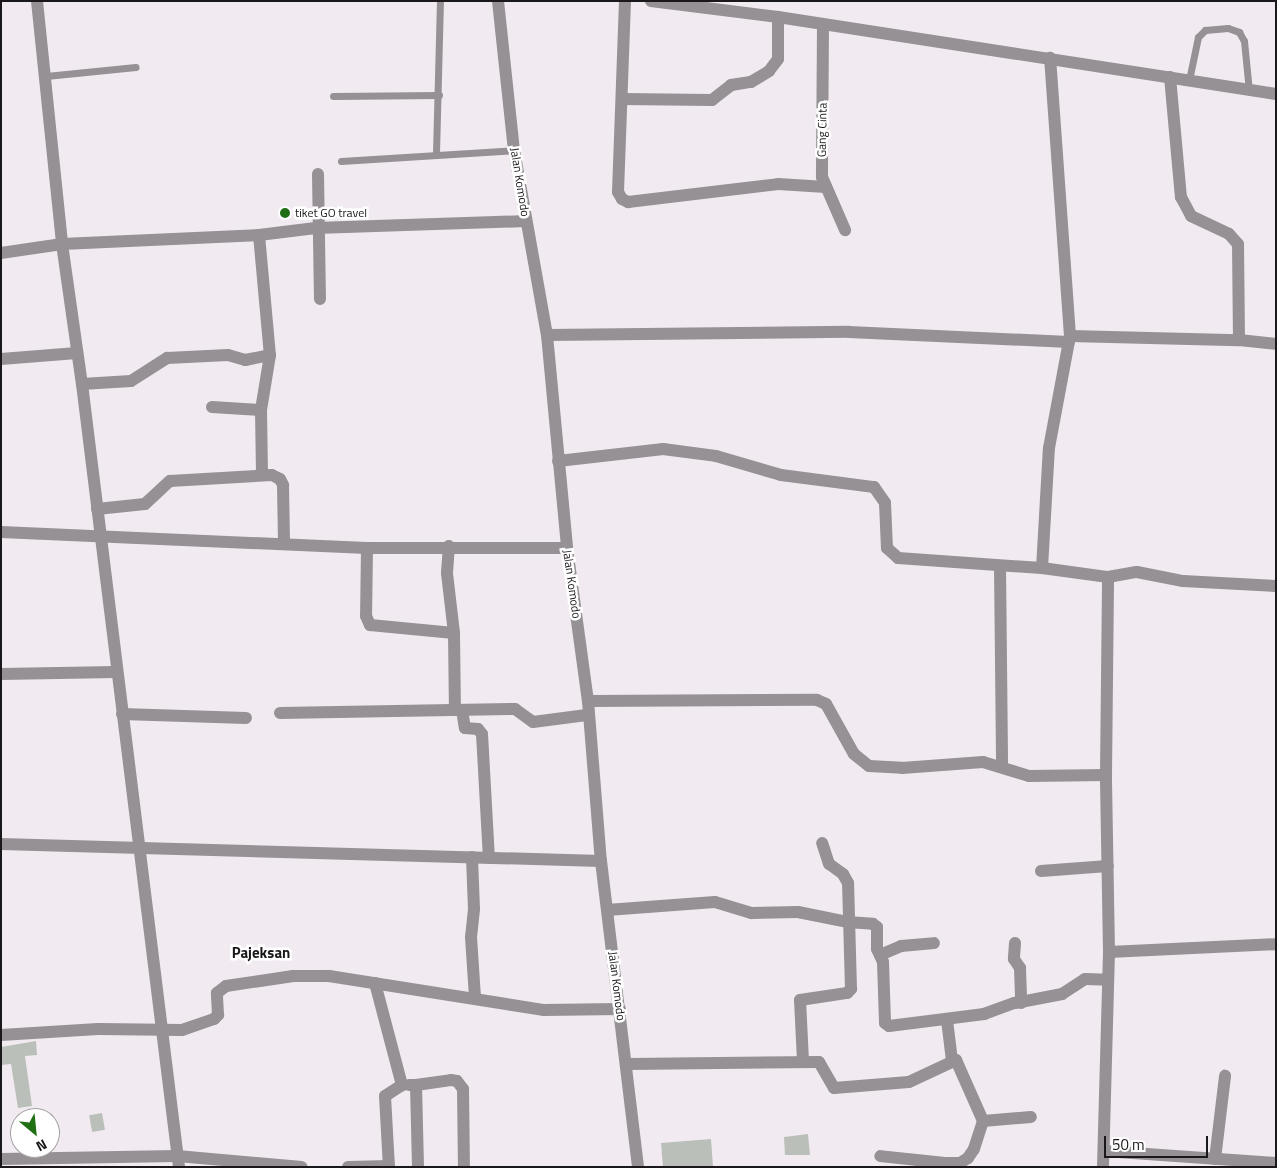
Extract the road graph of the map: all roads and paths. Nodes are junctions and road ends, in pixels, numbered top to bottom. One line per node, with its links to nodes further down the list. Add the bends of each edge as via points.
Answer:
1 (37, 1): 11 (street)
2 (440, 1): 16 (lane)
3 (498, 1): 19 (street, Jalan Komodo)
4 (625, 1): 18 (street)
5 (651, 1): 6 (street)
6 (679, 3): 7 (street)
7 (778, 17): 8 (street); 18 (street, via 778,59 769,71 751,82 730,86 712,100)
8 (824, 25): 9 (street); 23 (street, Gang Cinta, via 822,177)
9 (1050, 58): 12 (street); 32 (street)
10 (136, 67): 11 (lane)
11 (46, 76): 28 (street)
12 (1170, 77): 13 (street); 33 (street, via 1181,197 1191,216 1229,234 1238,244)
13 (1190, 80): 14 (street); 14 (lane, via 1198,37 1205,30 1228,28 1239,32 1244,41)
14 (1248, 91): 15 (street)
15 (1276, 94)
16 (439, 95): 17 (lane); 20 (lane)
17 (333, 96)
18 (622, 99): 23 (street, via 618,192 624,201 778,184)
19 (514, 150): 20 (lane); 24 (street, Jalan Komodo)
20 (436, 153): 21 (lane)
21 (341, 161)
22 (318, 174): 25 (street)
23 (826, 186): 26 (street, Gang Cinta)
24 (526, 221): 25 (street); 31 (street, Jalan Komodo)
25 (316, 228): 27 (street); 30 (street)
26 (845, 230)
27 (259, 235): 28 (street); 36 (street)
28 (62, 244): 29 (street); 35 (street)
29 (1, 253)
30 (320, 300)
31 (547, 335): 32 (street, via 849,332); 41 (street, Jalan Komodo)
32 (1070, 339): 33 (street); 51 (street, via 1050,448)
33 (1239, 340): 34 (street)
34 (1276, 344)
35 (78, 353): 37 (street); 38 (street)
36 (270, 354): 38 (street, via 245,360 228,355 167,358 131,381); 40 (street)
37 (1, 359)
38 (82, 384): 43 (street)
39 (212, 407): 40 (street)
40 (261, 410): 42 (street)
41 (558, 461): 49 (street, Jalan Komodo); 50 (street, via 663,449 716,456 781,475 867,485 878,490 885,504 887,548 893,556)
42 (262, 474): 43 (street, via 221,480 170,481 145,504); 46 (street, via 272,475 283,485)
43 (97, 509): 45 (street)
44 (1, 532): 45 (street)
45 (102, 539): 46 (street); 55 (street)
46 (284, 544): 48 (street)
47 (449, 546): 48 (street); 49 (street); 54 (street, via 447,573)
48 (367, 548): 54 (street, via 366,616 370,625)
49 (568, 548): 57 (street, Jalan Komodo)
50 (1000, 566): 51 (street); 63 (street)
51 (1042, 568): 52 (street)
52 (1108, 577): 53 (street, via 1137,572 1183,581); 64 (street)
53 (1276, 586)
54 (454, 633): 58 (street)
55 (116, 672): 56 (street); 60 (street)
56 (1, 674)
57 (588, 701): 61 (street, Jalan Komodo); 63 (street, via 817,700 826,704 854,754 869,766 902,768 954,762)
58 (459, 710): 59 (street); 61 (street, via 514,709 534,722); 69 (street, via 466,728 478,729 482,734)
59 (280, 713)
60 (122, 714): 62 (street); 67 (street)
61 (587, 716): 70 (street, Jalan Komodo)
62 (246, 718)
63 (1002, 765): 64 (street, via 1010,772 1030,776)
64 (1106, 775): 71 (street)
65 (822, 843): 74 (street, via 830,864 843,874 848,883)
66 (1, 844): 67 (street)
67 (138, 849): 68 (street); 86 (street)
68 (472, 857): 69 (street); 82 (street, via 474,909 471,938)
69 (489, 858): 70 (street)
70 (601, 861): 73 (street, Jalan Komodo)
71 (1108, 866): 72 (street); 78 (street)
72 (1041, 871)
73 (607, 910): 74 (street, via 715,902 751,913 798,912); 84 (street, Jalan Komodo)
74 (848, 922): 79 (street, via 876,925); 88 (street, via 851,989 847,993 800,1000)
75 (934, 943): 79 (street, via 901,946)
76 (1015, 944): 83 (street, via 1014,959 1020,968)
77 (1276, 944): 78 (street)
78 (1109, 952): 80 (street)
79 (880, 955): 85 (street, via 886,1025)
80 (1108, 980): 83 (street, via 1085,979 1062,994); 96 (street)
81 (375, 983): 82 (street, via 451,997); 86 (street, via 306,976 226,986 217,993 218,1015 214,1019); 93 (street)
82 (475, 997): 84 (street, via 544,1010)
83 (1021, 1002): 85 (street, via 984,1014)
84 (620, 1008): 90 (street, Jalan Komodo)
85 (947, 1020): 89 (street)
86 (163, 1032): 87 (street, via 98,1029); 100 (street)
87 (1, 1035)
88 (803, 1061): 89 (street, via 822,1063 834,1088 909,1082); 90 (street)
89 (952, 1061): 95 (street, via 959,1064)
90 (628, 1064): 108 (street, Jalan Komodo)
91 (1224, 1076): 99 (street)
92 (416, 1084): 93 (street); 106 (street); 107 (street, via 451,1080 463,1088)
93 (402, 1085): 103 (street, via 384,1096)
94 (1031, 1117): 95 (street)
95 (983, 1122): 101 (street, via 974,1149 960,1163)
96 (1104, 1151): 99 (street); 109 (street)
97 (880, 1156): 101 (street)
98 (1, 1159): 100 (street)
99 (1215, 1159): 102 (street)
100 (178, 1161): 104 (street)
101 (901, 1163)
102 (1276, 1163)
103 (389, 1166): 105 (street)
104 (302, 1167)
105 (348, 1167)
106 (418, 1167)
107 (464, 1167)
108 (638, 1167)
109 (1103, 1167)

